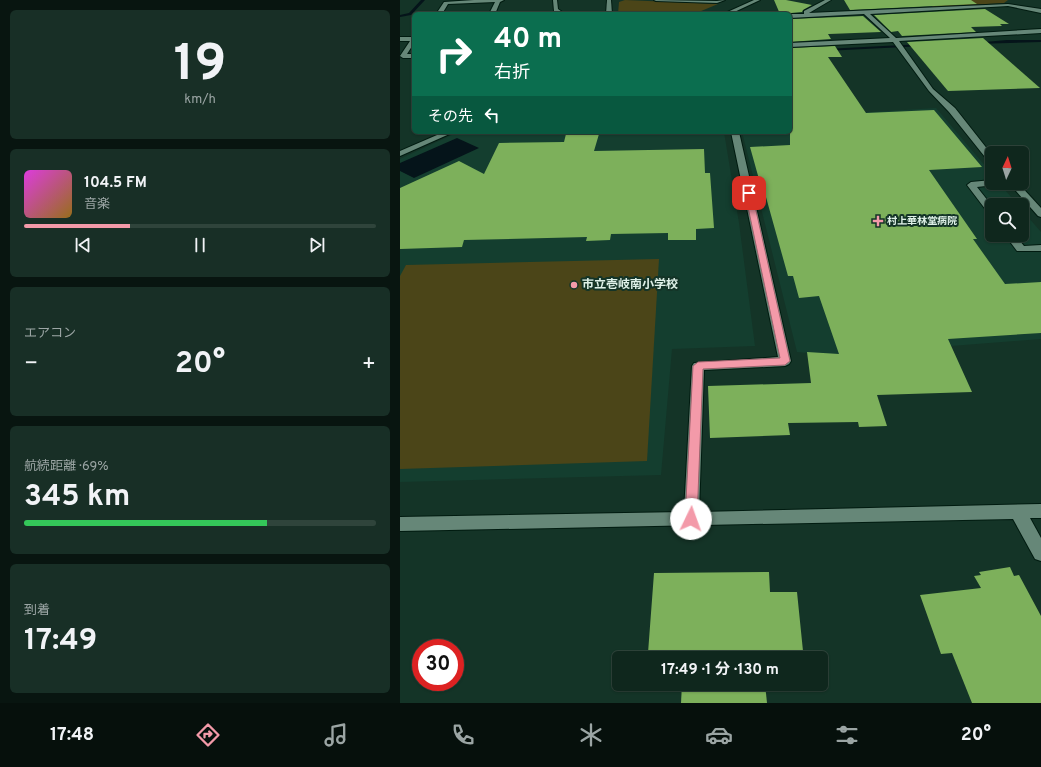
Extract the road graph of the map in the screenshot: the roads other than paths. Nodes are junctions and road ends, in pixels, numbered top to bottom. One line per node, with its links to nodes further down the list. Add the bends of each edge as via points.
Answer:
1 (498, 0): 2 (street); 11 (street, via 446,3); 12 (street)
2 (502, 0)
3 (555, 0): 13 (street, via 556,10)
4 (608, 0): 14 (street)
5 (656, 0): 6 (street)
6 (723, 0)
7 (758, 0): 15 (street)
8 (829, 0): 17 (street, via 806,12)
9 (1009, 2): 10 (street); 16 (street)
10 (1041, 11)
11 (440, 12)
12 (493, 12)
13 (559, 12)
14 (609, 12)
15 (731, 12)
16 (866, 13): 17 (street); 23 (street)
17 (808, 15): 18 (street)
18 (792, 16)
19 (1041, 31): 23 (street)
20 (400, 39): 21 (street)
21 (412, 39)
22 (412, 42): 25 (street, via 403,56)
23 (898, 44): 24 (street); 28 (street, via 931,90 952,110)
24 (792, 45)
25 (412, 56)
26 (445, 134): 29 (street)
27 (735, 134): 38 (street, via 785,361 698,366)
28 (985, 151)
29 (400, 154)
30 (985, 183): 32 (street, via 971,185)
31 (1019, 190): 33 (street)
32 (985, 203)
33 (1041, 214)
34 (1016, 242): 35 (street, via 1021,249)
35 (1041, 248)
36 (1017, 511): 37 (street); 38 (street); 40 (street)
37 (1041, 511)
38 (691, 519): 39 (street)
39 (400, 524)
40 (1041, 553)

